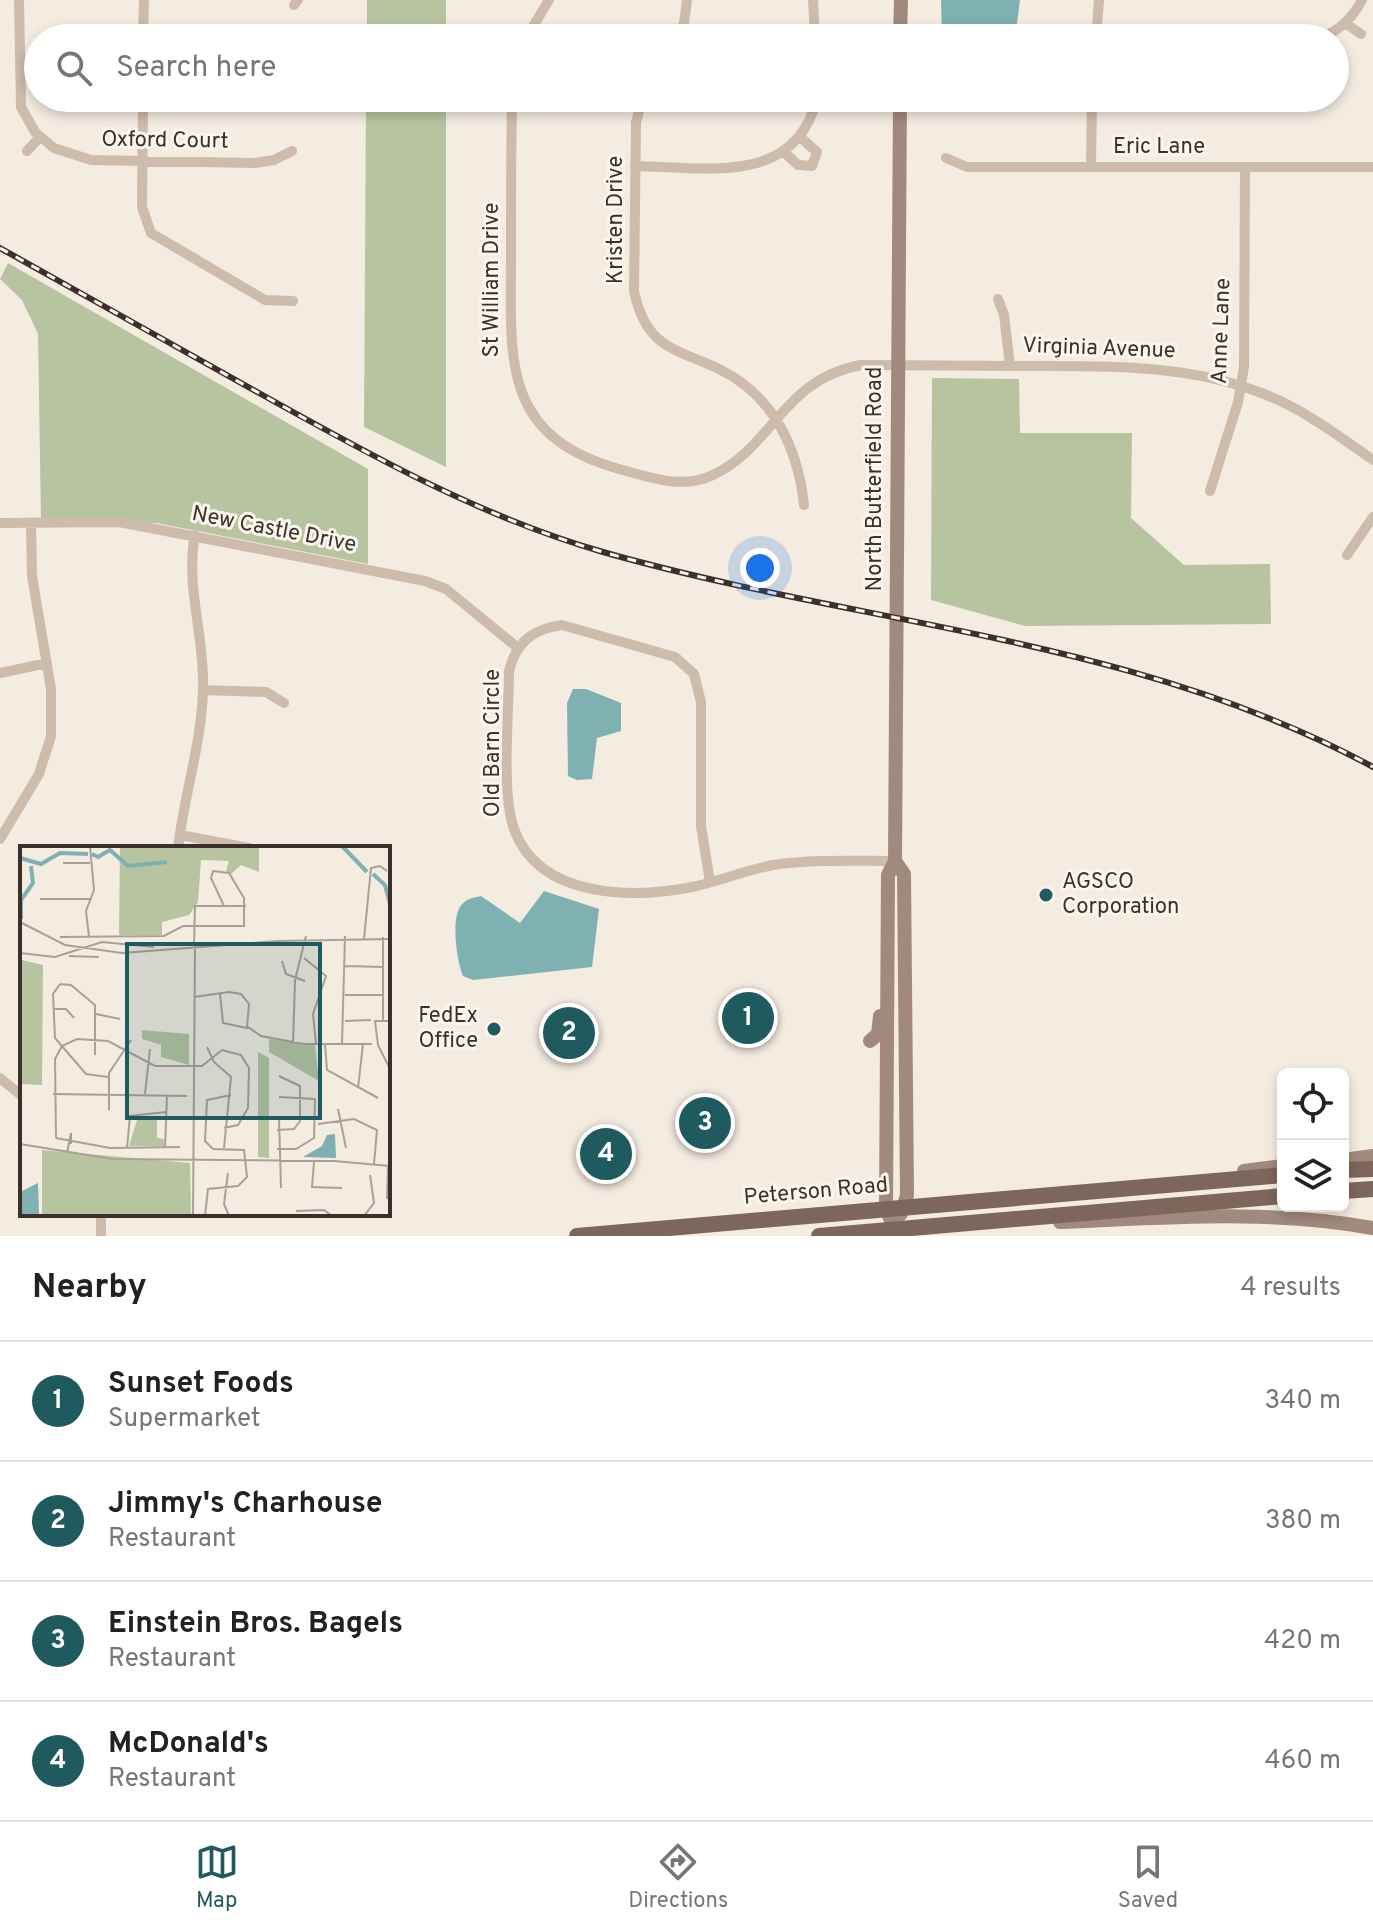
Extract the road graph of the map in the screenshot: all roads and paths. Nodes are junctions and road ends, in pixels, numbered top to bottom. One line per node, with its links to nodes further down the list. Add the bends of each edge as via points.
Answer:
1 (19, 0): 18 (street)
2 (144, 0): 10 (street)
3 (549, 0): 11 (street)
4 (687, 0): 12 (street)
5 (813, 0): 13 (street)
6 (901, 0): 14 (main road)
7 (1099, 0): 15 (street)
8 (1362, 0): 9 (street)
9 (1345, 23)
10 (143, 24)
11 (534, 24)
12 (684, 24)
13 (814, 24)
14 (900, 24)
15 (1097, 24)
16 (1349, 26): 17 (street)
17 (1361, 34)
18 (24, 112)
19 (24, 112): 26 (street)
20 (143, 112): 32 (street)
21 (512, 112): 42 (street, St William Drive, via 511,353 519,388 536,418 583,457 675,483 698,481 730,466)
22 (639, 112): 33 (street, Kristen Drive)
23 (811, 112): 27 (street)
24 (900, 112): 39 (main road, North Butterfield Road)
25 (1092, 112): 34 (street)
26 (40, 137): 28 (street); 32 (street, Oxford Court, via 60,152 82,159)
27 (800, 137): 30 (street); 30 (street, via 817,152 812,166 798,165)
28 (27, 151)
29 (292, 151): 32 (street, Oxford Court, via 255,163)
30 (784, 152): 33 (street, via 763,163 736,167)
31 (946, 158): 34 (street, Eric Lane, via 967,167)
32 (142, 161): 38 (street, via 143,215 155,237 265,300)
33 (635, 166): 42 (street, Kristen Drive, via 634,291 643,319 663,346 736,379)
34 (1091, 167): 35 (street, Eric Lane)
35 (1245, 167): 36 (street, Eric Lane); 41 (street, Anne Lane)
36 (1373, 167)
37 (998, 299): 40 (street)
38 (293, 301)
39 (898, 365): 40 (street, Virginia Avenue); 42 (street, St William Drive, via 842,369 797,394); 60 (main road, North Butterfield Road)
40 (1010, 366): 41 (street, Virginia Avenue, via 1144,366)
41 (1242, 386): 43 (street, Virginia Avenue, via 1290,407); 44 (street, Anne Lane)
42 (775, 418): 45 (street, Kristen Drive, via 795,454)
43 (1373, 460)
44 (1210, 491)
45 (804, 505)
46 (1373, 517): 50 (street)
47 (0, 523): 48 (street, New Castle Drive)
48 (31, 523): 49 (street, New Castle Drive, via 119,522); 52 (street, via 32,576)
49 (195, 535): 51 (street, New Castle Drive, via 425,581 446,589); 54 (street, via 191,571)
50 (1347, 555)
51 (518, 648): 61 (street, Old Barn Circle, via 536,632 562,625 675,657 694,674 701,702 701,826); 61 (street, Old Barn Circle, via 509,671 509,809 524,850 551,873 581,887 653,892)
52 (47, 663): 53 (street); 57 (street, via 52,715 48,748 39,774)
53 (0, 673)
54 (203, 690): 55 (street, via 266,692); 56 (street)
55 (284, 703)
56 (180, 835): 58 (street); 59 (street)
57 (0, 839)
58 (178, 846)
59 (238, 846)
60 (895, 861): 61 (street, Old Barn Circle, via 802,862); 62 (main road, North Butterfield Road, via 888,875); 63 (main road, North Butterfield Road, via 904,874)
61 (710, 882)
62 (888, 937): 64 (main road, via 878,1034); 65 (main road, North Butterfield Road)
63 (906, 1020): 65 (main road); 78 (main road, North Butterfield Road)
64 (870, 1041)
65 (887, 1049): 79 (main road, North Butterfield Road)
66 (0, 1078): 67 (street)
67 (20, 1094)
68 (1373, 1156): 69 (main road)
69 (1349, 1159)
70 (1277, 1167): 76 (main road, Peterson Road)
71 (1373, 1169): 72 (main road)
72 (1349, 1170)
73 (1277, 1176): 76 (main road, Peterson Road)
74 (1373, 1189): 75 (main road)
75 (1349, 1191)
76 (1060, 1194): 78 (main road, Peterson Road)
77 (1277, 1197): 80 (main road, Peterson Road)
78 (904, 1206): 79 (main road, Peterson Road); 82 (main road, North Butterfield Road)
79 (886, 1208): 82 (main road, North Butterfield Road); 83 (main road, Peterson Road)
80 (980, 1223): 81 (main road, Peterson Road, via 1219,1216 1317,1219); 82 (main road, Peterson Road)
81 (1373, 1228)
82 (895, 1233): 84 (main road, Peterson Road)
83 (577, 1236)
84 (819, 1236)

